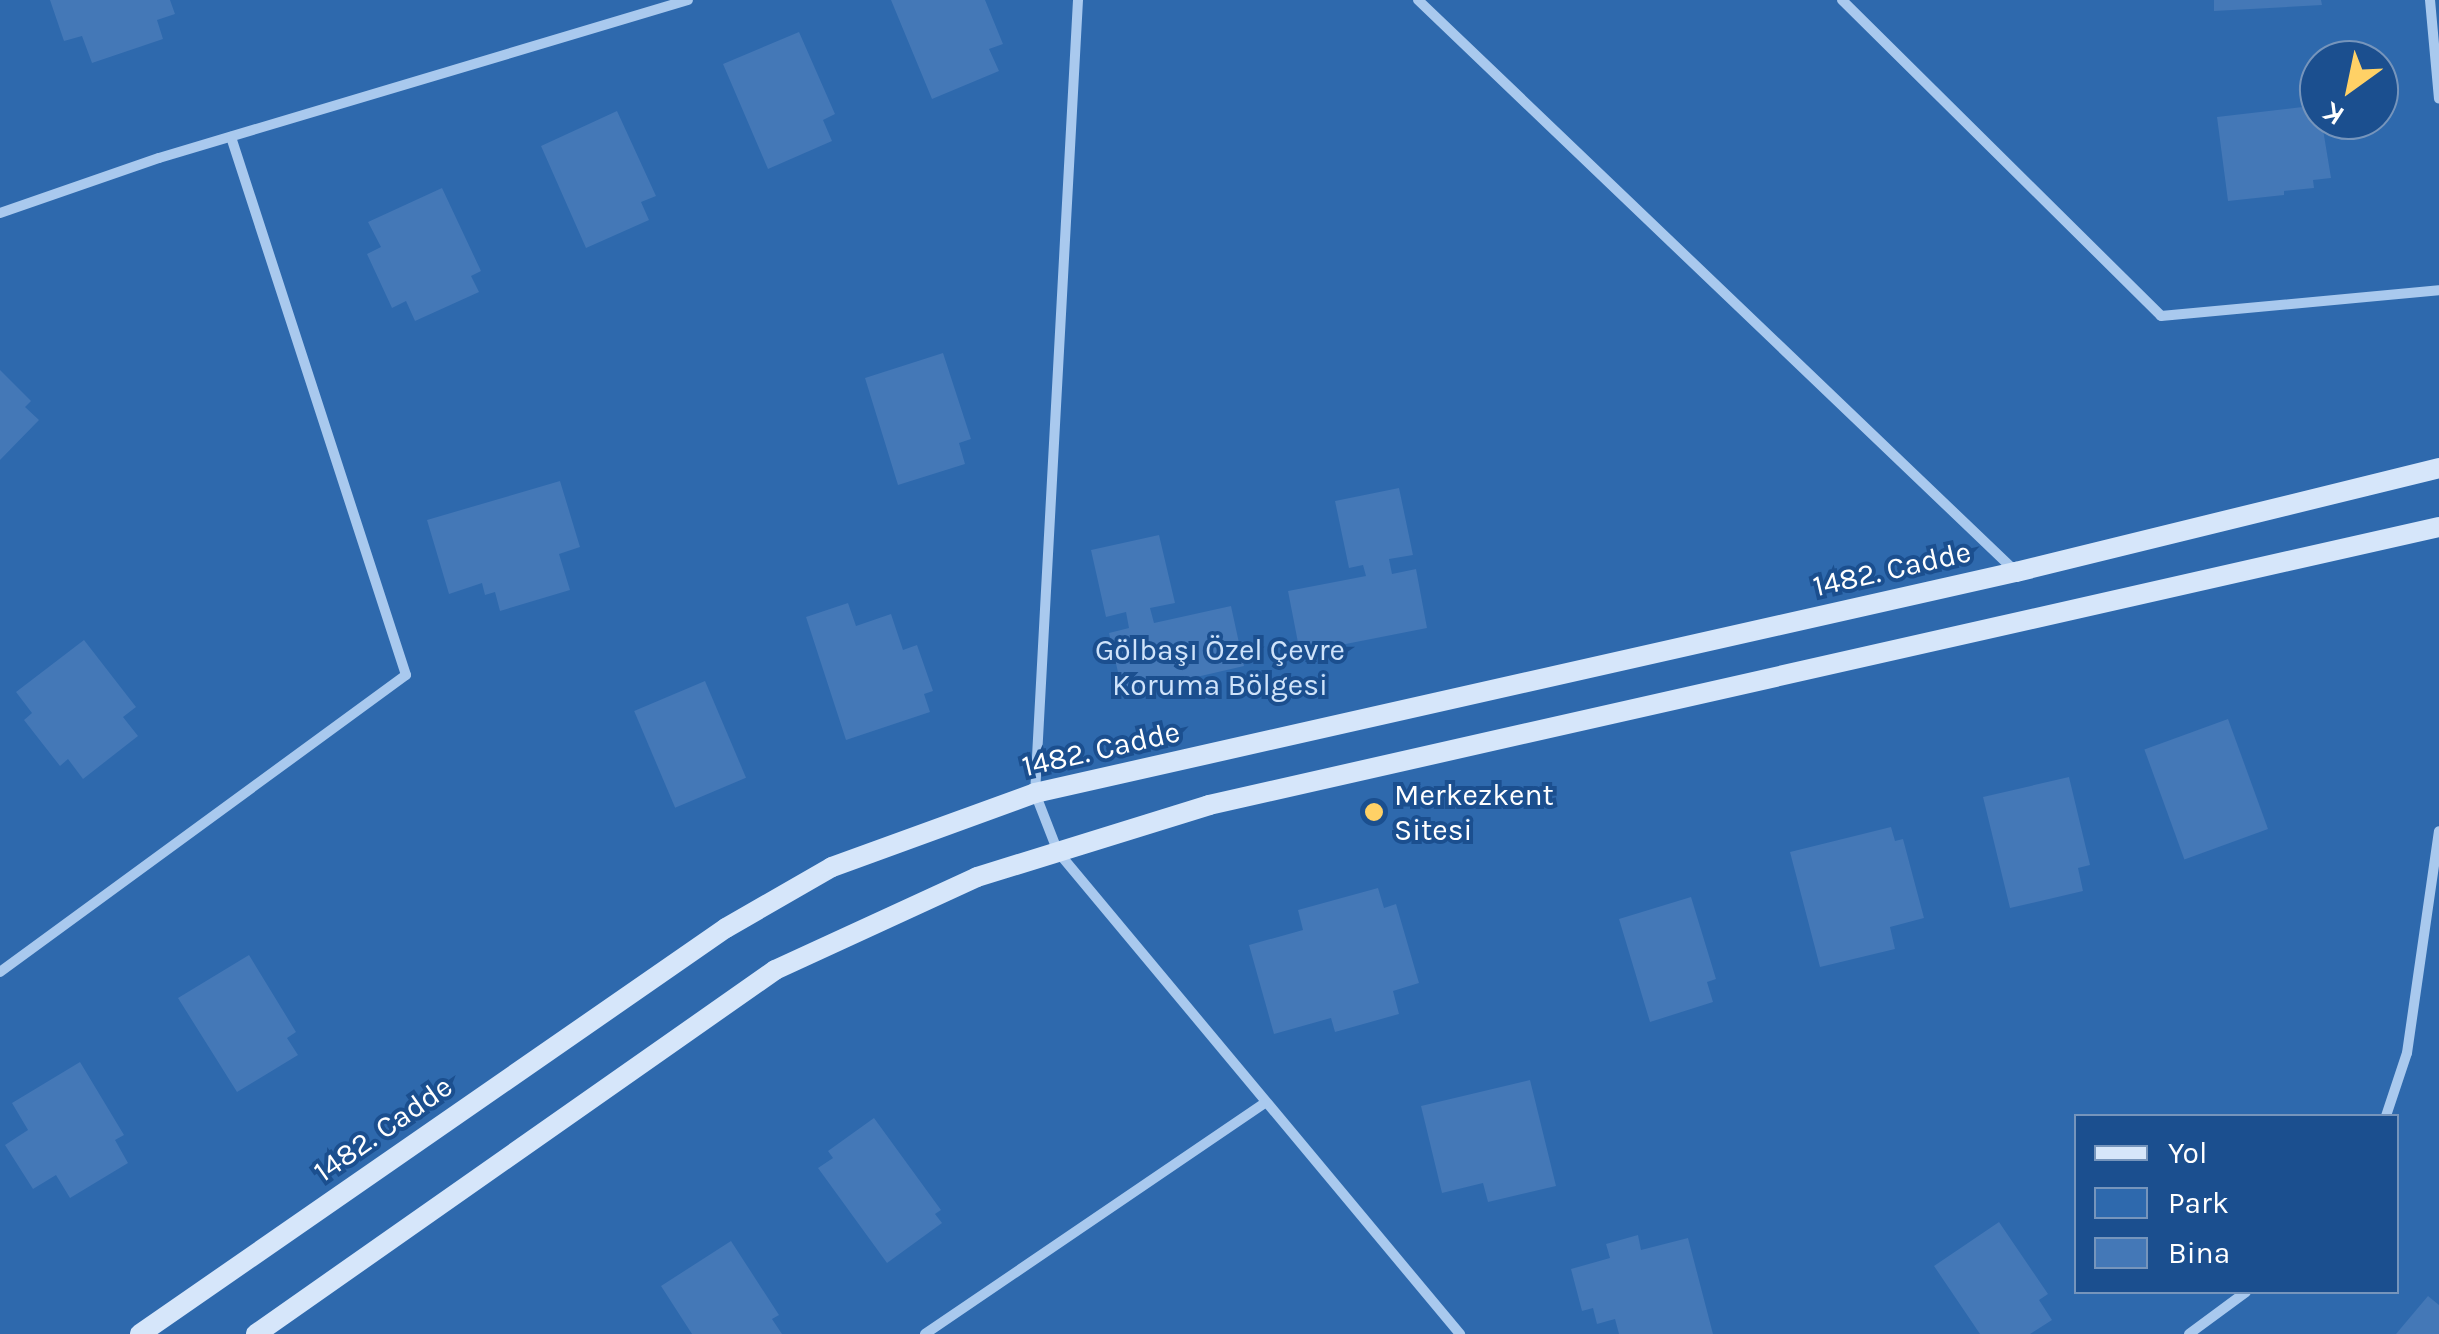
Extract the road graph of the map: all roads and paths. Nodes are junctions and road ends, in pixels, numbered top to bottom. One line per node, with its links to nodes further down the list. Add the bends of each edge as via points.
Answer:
1 (688, 0): 7 (street)
2 (1078, 0): 13 (street)
3 (1418, 0): 12 (street)
4 (1842, 0): 9 (street, via 2161,316)
5 (2430, 0): 6 (street)
6 (2439, 99)
7 (232, 136): 8 (street); 16 (street, via 406,675)
8 (0, 212)
9 (2439, 290)
10 (2439, 468): 12 (street, 1482. Cadde)
11 (2439, 527): 15 (street, via 1209,804)
12 (2016, 572): 13 (street, 1482. Cadde)
13 (1035, 793): 15 (street); 20 (street, 1482. Cadde, via 832,867 726,928)
14 (2439, 831): 18 (street, via 2408,1053)
15 (1058, 852): 17 (street); 21 (street, via 977,877 776,970)
16 (0, 972)
17 (1265, 1103): 22 (street); 23 (street)
18 (2387, 1114)
19 (2243, 1294): 24 (street)
20 (140, 1334)
21 (256, 1334)
22 (925, 1334)
23 (1460, 1334)
24 (2188, 1334)

